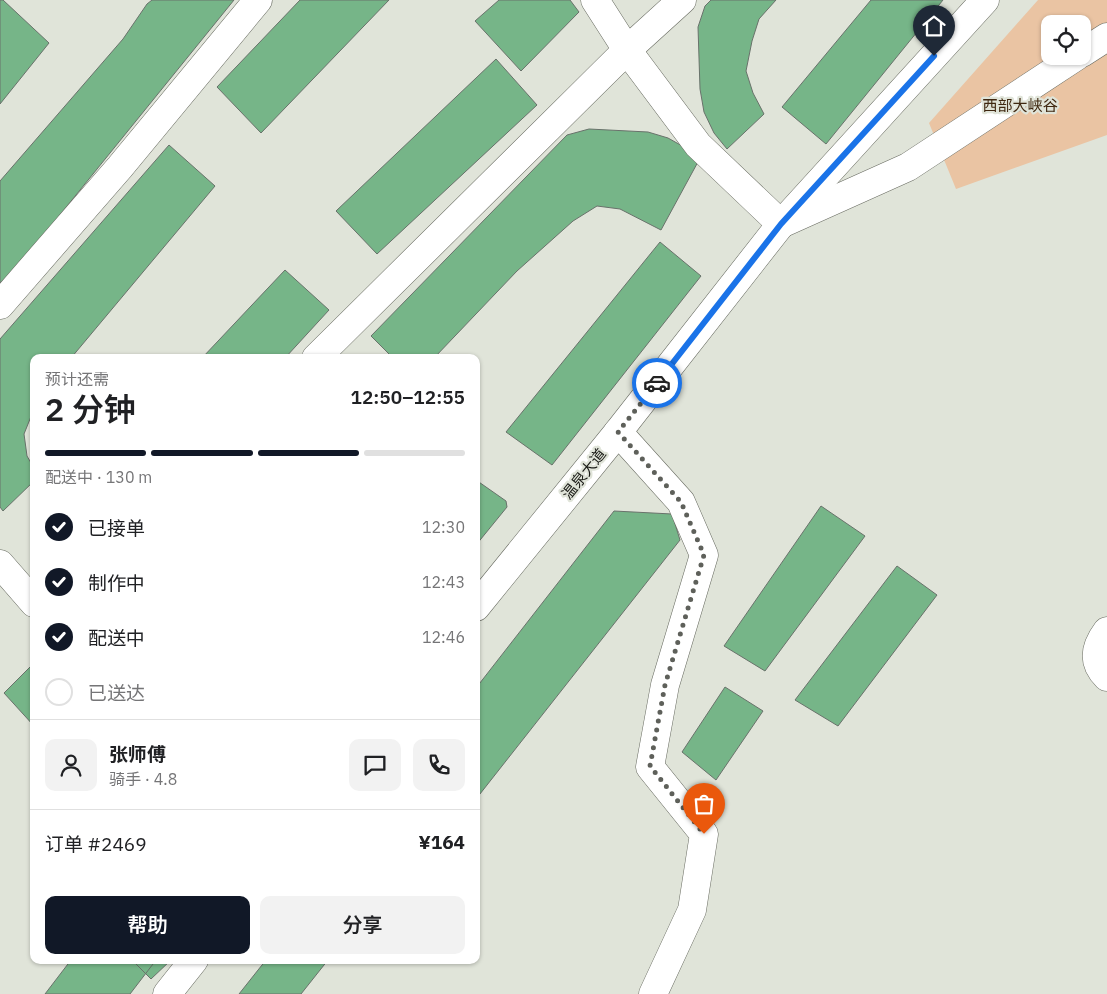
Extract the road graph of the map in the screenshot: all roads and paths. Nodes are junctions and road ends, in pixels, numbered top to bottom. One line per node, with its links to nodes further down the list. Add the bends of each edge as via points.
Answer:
1 (258, 0): 10 (street)
2 (595, 0): 7 (street)
3 (682, 0): 7 (street)
4 (985, 0): 9 (street, 温泉大道)
5 (1107, 37): 6 (street)
6 (1091, 47)
7 (628, 50): 9 (street, via 698,145); 11 (street)
8 (1063, 65): 9 (street, via 908,167)
9 (781, 224): 12 (street, 温泉大道)
10 (0, 305)
11 (320, 354)
12 (618, 432): 15 (street, 温泉大道); 20 (street, via 681,502 704,555 665,685 650,766 704,834 692,910)
13 (0, 564): 14 (street)
14 (30, 598)
15 (480, 602)
16 (1107, 631): 17 (street, via 1096,650 1098,666)
17 (1107, 677)
18 (191, 964): 19 (street)
19 (167, 994)
20 (653, 994)

